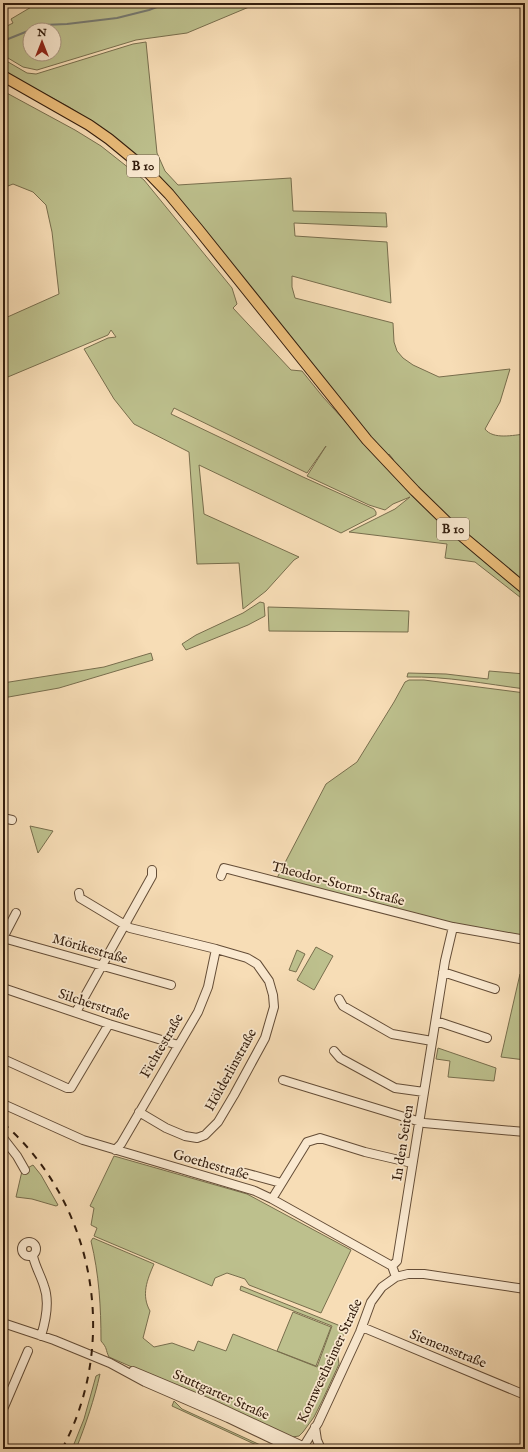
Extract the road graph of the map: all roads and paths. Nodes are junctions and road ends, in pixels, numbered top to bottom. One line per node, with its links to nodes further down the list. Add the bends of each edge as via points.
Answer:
1 (3, 76): 2 (main road, B 10, via 89,125 143,167 194,224 367,440 446,522)
2 (525, 590)
3 (3, 818): 4 (street)
4 (12, 820)
5 (152, 870): 9 (street, via 152,876)
6 (221, 876): 10 (street, Theodor-Storm-Straße, via 224,868)
7 (79, 893): 9 (street, Hölderlinstraße, via 80,898)
8 (16, 914): 11 (street)
9 (125, 925): 13 (street, Hölderlinstraße); 14 (street)
10 (453, 927): 12 (street); 15 (street, In den Seiten)
11 (3, 938): 14 (street, Mörikestraße)
12 (520, 939)
13 (216, 948): 25 (street, Fichtestraße, via 208,987 198,1012); 31 (street, Hölderlinstraße, via 257,964 269,981 274,1007 265,1038 218,1122 205,1135 197,1138 185,1136)
14 (102, 966): 16 (street, Mörikestraße); 20 (street)
15 (443, 972): 18 (street); 21 (street, In den Seiten)
16 (171, 985)
17 (3, 988): 20 (street, Silcherstraße)
18 (495, 989)
19 (339, 999): 24 (street, via 343,1006 392,1034)
20 (76, 1012): 22 (street, Silcherstraße)
21 (436, 1021): 23 (street); 24 (street, In den Seiten)
22 (109, 1024): 25 (street, Silcherstraße); 27 (street, via 71,1088)
23 (487, 1038)
24 (432, 1041): 29 (street, In den Seiten)
25 (178, 1046): 31 (street, Fichtestraße)
26 (334, 1050): 29 (street, via 340,1058 395,1088)
27 (3, 1059)
28 (283, 1080): 32 (street)
29 (424, 1092): 32 (street, In den Seiten)
30 (3, 1104): 35 (street, Goethestraße, via 83,1140)
31 (139, 1112): 35 (street, Fichtestraße)
32 (419, 1122): 33 (street); 36 (street, In den Seiten)
33 (525, 1132)
34 (4, 1143): 37 (street, via 17,1156)
35 (115, 1150): 40 (street, Goethestraße, via 255,1191)
36 (412, 1164): 39 (street, via 320,1138 307,1142); 42 (street, In den Seiten, via 397,1261)
37 (25, 1170)
38 (245, 1173): 39 (street)
39 (281, 1183): 40 (street)
40 (272, 1199): 42 (street, Goethestraße)
41 (33, 1256): 47 (street, via 46,1297 46,1317)
42 (392, 1266): 43 (street)
43 (396, 1277): 44 (street, Kornwestheimer Straße, via 424,1274); 46 (street, Kornwestheimer Straße, via 382,1287 371,1302)
44 (525, 1289)
45 (3, 1323): 47 (street, Stuttgarter Straße)
46 (362, 1327): 50 (street, Siemensstraße); 52 (street, Kornwestheimer Straße)
47 (41, 1336): 49 (street, Stuttgarter Straße)
48 (28, 1351): 51 (street)
49 (121, 1368): 53 (street, Stuttgarter Straße, via 186,1393); 54 (street, Stuttgarter Straße, via 145,1382)
50 (525, 1396)
51 (3, 1408)
52 (315, 1427): 53 (street, Kornwestheimer Straße); 55 (street)
53 (305, 1448)
54 (293, 1449)
55 (321, 1449)

